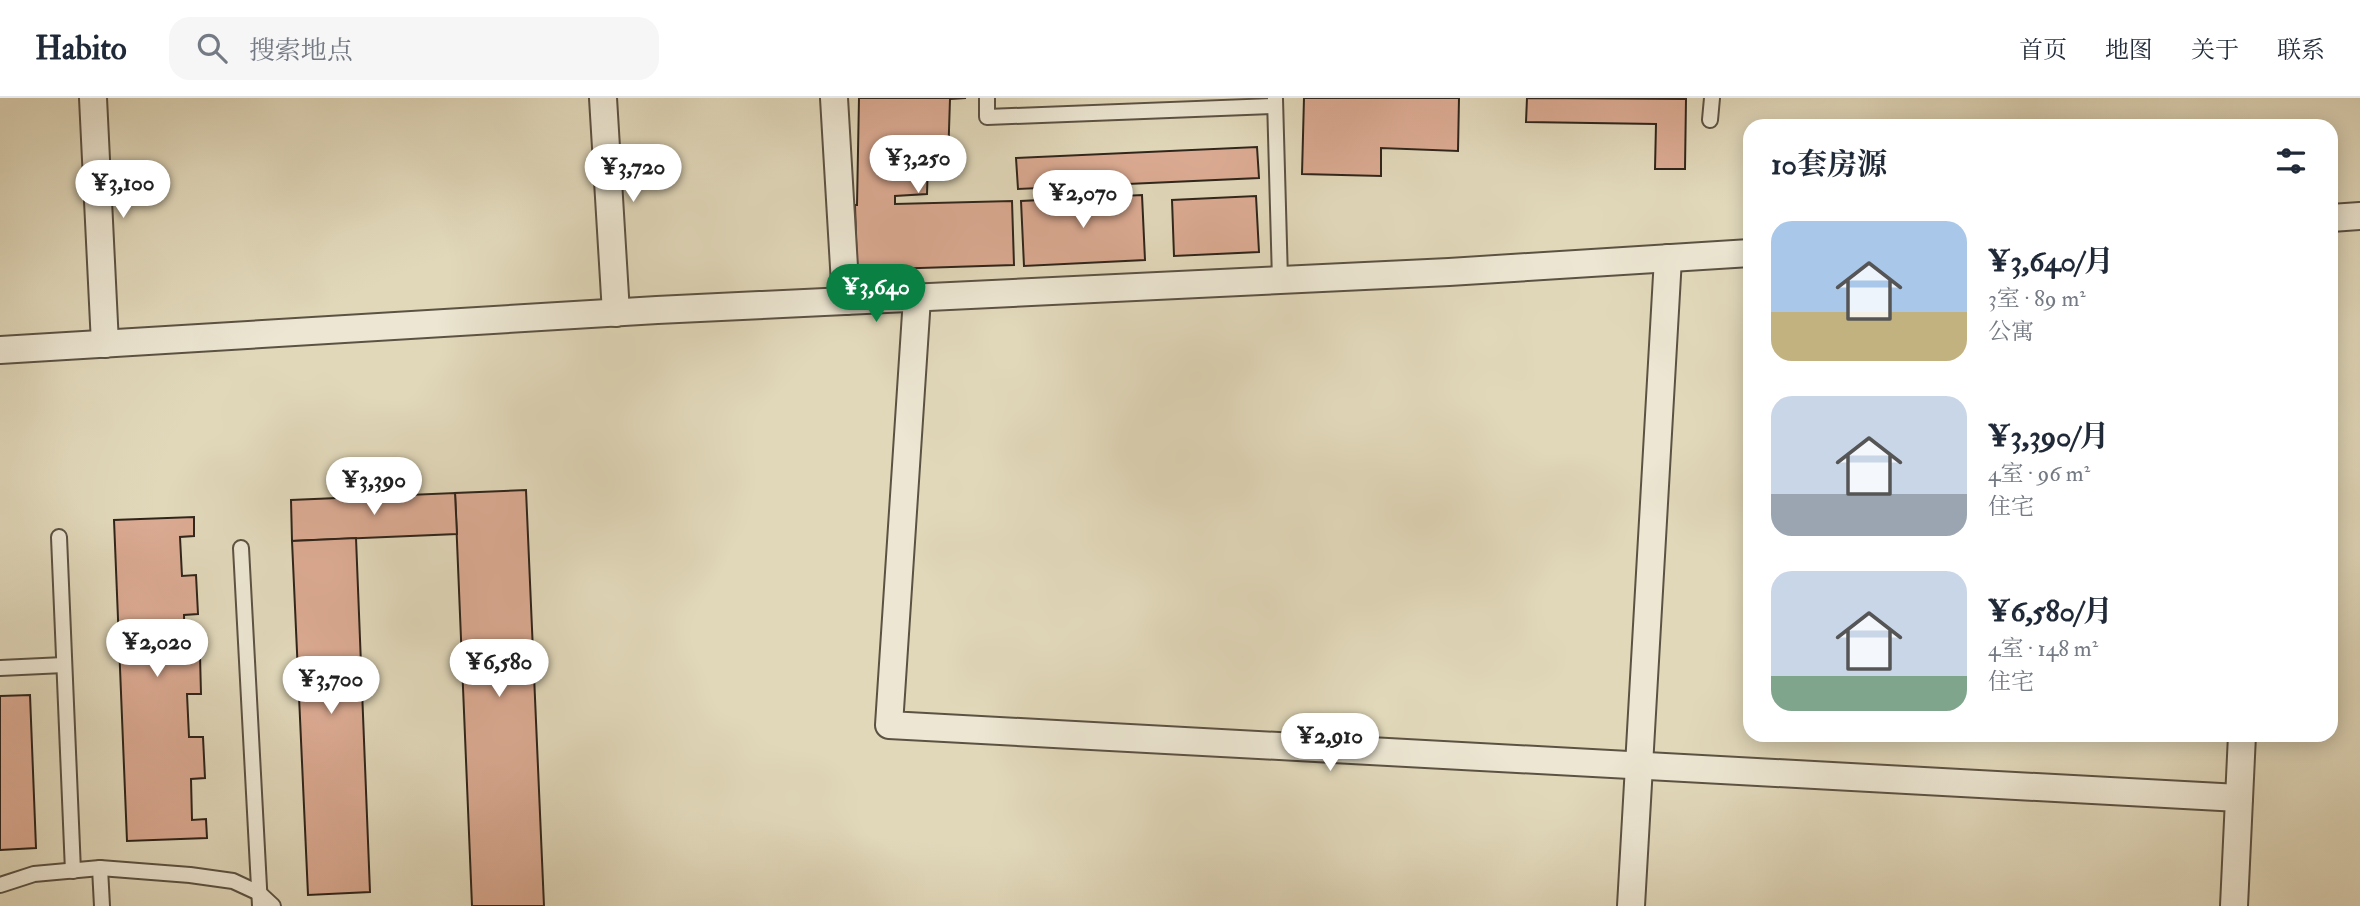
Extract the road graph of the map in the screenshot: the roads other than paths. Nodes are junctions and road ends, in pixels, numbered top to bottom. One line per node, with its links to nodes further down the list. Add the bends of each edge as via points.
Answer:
1 (93, 98): 16 (street)
2 (603, 98): 15 (street)
3 (834, 98): 14 (street)
4 (987, 98): 6 (lane, via 986,117)
5 (1712, 98): 7 (lane)
6 (1275, 102): 12 (lane)
7 (1710, 120)
8 (2360, 216): 9 (street)
9 (2338, 218)
10 (1743, 253): 11 (street)
11 (1668, 258): 12 (street); 23 (street)
12 (1280, 280): 13 (street)
13 (917, 298): 14 (street); 23 (street, via 889,725)
14 (846, 302): 15 (street)
15 (616, 313): 16 (street)
16 (106, 344): 17 (street)
17 (0, 351)
18 (59, 537): 20 (lane)
19 (241, 548): 28 (lane)
20 (64, 664): 21 (lane); 26 (lane)
21 (0, 668)
22 (2242, 742): 24 (street)
23 (1639, 766): 24 (street); 31 (street)
24 (2239, 798): 32 (street)
25 (100, 868): 26 (lane); 28 (lane, via 233,881); 29 (lane)
26 (72, 871): 27 (lane, via 34,874)
27 (0, 885)
28 (260, 900): 30 (lane)
29 (102, 906)
30 (273, 906)
31 (1631, 906)
32 (2234, 906)

